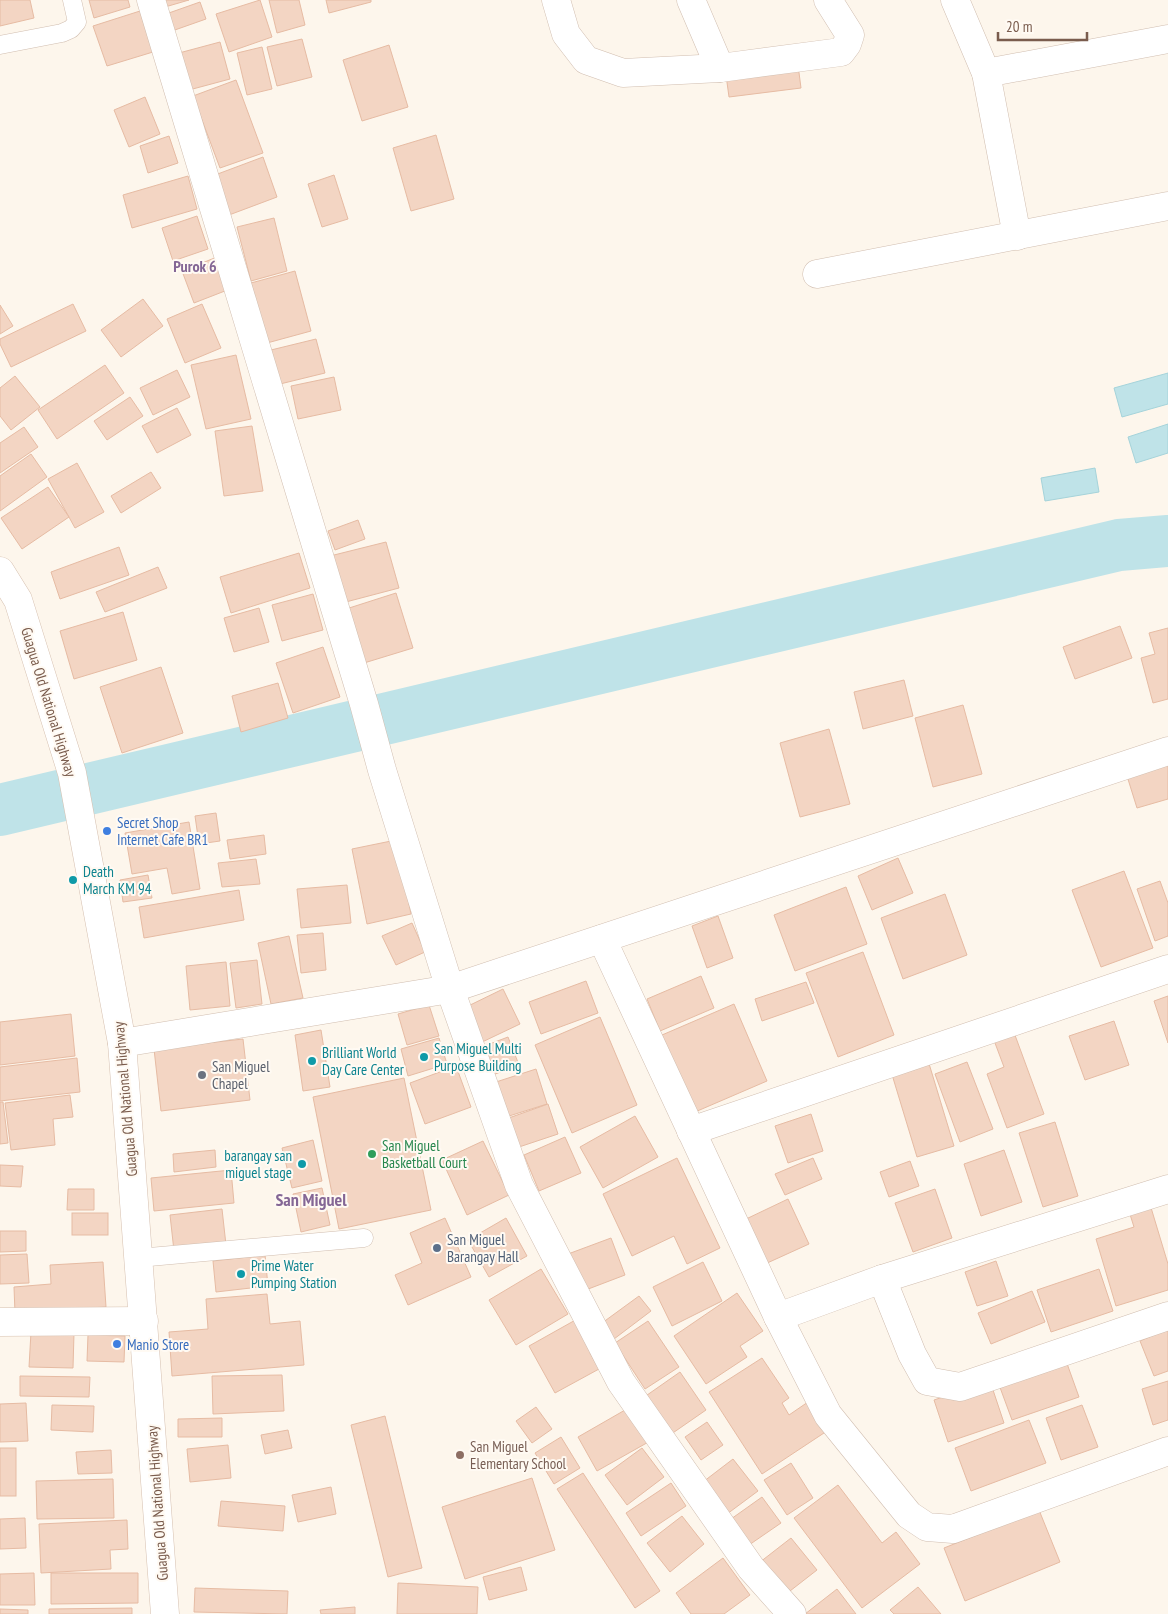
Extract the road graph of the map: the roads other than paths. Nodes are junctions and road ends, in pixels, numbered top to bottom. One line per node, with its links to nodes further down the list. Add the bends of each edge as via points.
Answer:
1 (72, 0): 8 (lane, via 77,22 71,29)
2 (151, 0): 18 (street)
3 (556, 0): 9 (street, via 566,34 586,60 623,73)
4 (691, 0): 9 (street)
5 (828, 0): 9 (street, via 850,34 848,44 840,52)
6 (955, 0): 10 (street)
7 (1168, 39): 10 (street)
8 (0, 45)
9 (720, 68)
10 (986, 73): 12 (street)
11 (1168, 206): 12 (street)
12 (1017, 236): 13 (street)
13 (817, 274)
14 (0, 571): 19 (street, Guagua Old National Highway, via 18,600 72,773)
15 (1168, 751): 16 (street)
16 (602, 939): 18 (street); 20 (street)
17 (1168, 969): 20 (street)
18 (450, 989): 19 (street); 31 (street, via 519,1185 621,1382 751,1568)
19 (122, 1043): 23 (street, Guagua Old National Highway)
20 (691, 1131): 26 (street)
21 (1168, 1189): 24 (street)
22 (364, 1238): 23 (lane)
23 (138, 1258): 28 (street, Guagua Old National Highway)
24 (882, 1279): 25 (street, via 912,1354 927,1381 960,1388); 26 (street)
25 (1168, 1316)
26 (778, 1317): 29 (street, via 828,1415 909,1515 927,1527 953,1529)
27 (0, 1322): 28 (street)
28 (144, 1322): 30 (street, Guagua Old National Highway)
29 (1168, 1451)
30 (165, 1614)
31 (792, 1614)

